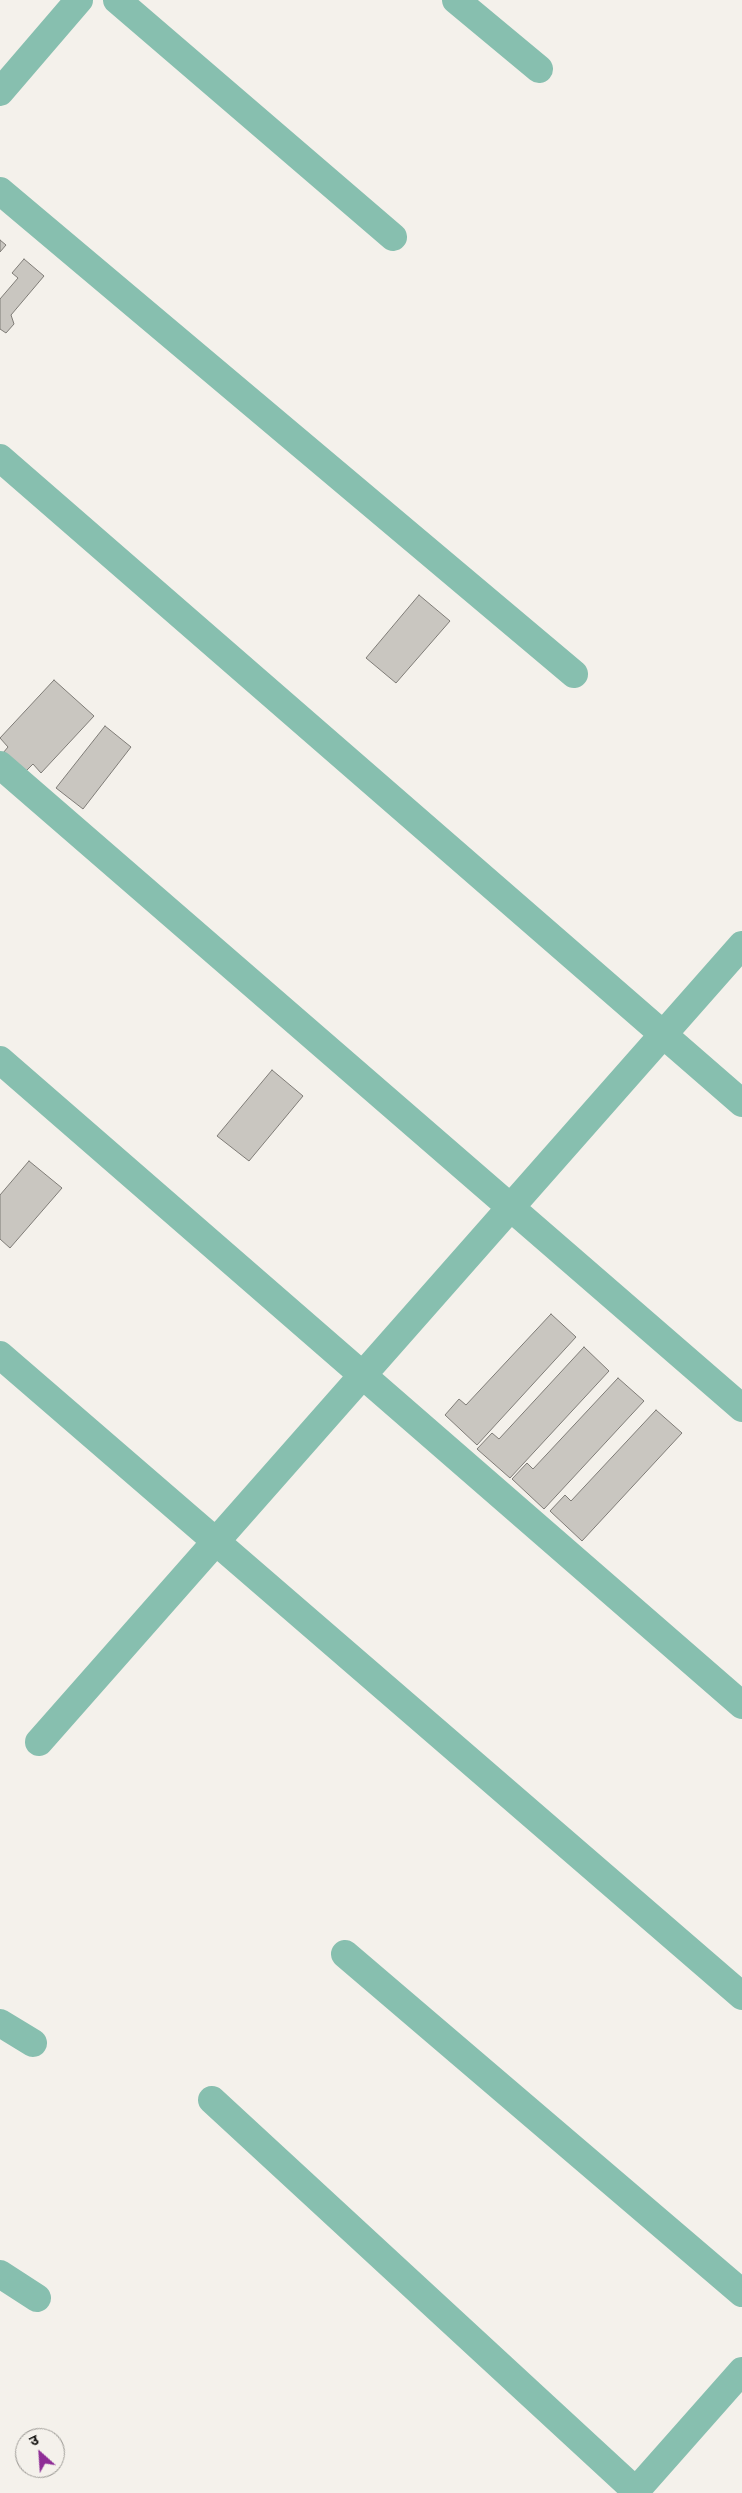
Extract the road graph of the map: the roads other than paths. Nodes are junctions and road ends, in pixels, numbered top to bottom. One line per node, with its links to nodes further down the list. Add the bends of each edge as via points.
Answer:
1 (79, 0): 5 (street)
2 (117, 0): 7 (street)
3 (456, 0): 4 (street)
4 (538, 69)
5 (0, 92)
6 (0, 192): 9 (street)
7 (393, 237)
8 (0, 458): 12 (street)
9 (574, 674)
10 (0, 766): 15 (street)
11 (742, 945): 12 (street)
12 (662, 1035): 14 (street); 15 (street)
13 (0, 1060): 17 (street)
14 (742, 1103)
15 (511, 1206): 17 (street); 18 (street)
16 (0, 1355): 19 (street)
17 (363, 1374): 19 (street); 20 (street)
18 (742, 1408)
19 (216, 1542): 21 (street); 23 (street)
20 (742, 1705)
21 (39, 1742)
22 (346, 1954): 28 (street)
23 (742, 1996)
24 (0, 2023): 25 (street)
25 (33, 2043)
26 (212, 2100): 31 (street)
27 (0, 2274): 29 (street)
28 (742, 2293)
29 (37, 2298)
30 (742, 2371): 31 (street)
31 (636, 2492)

